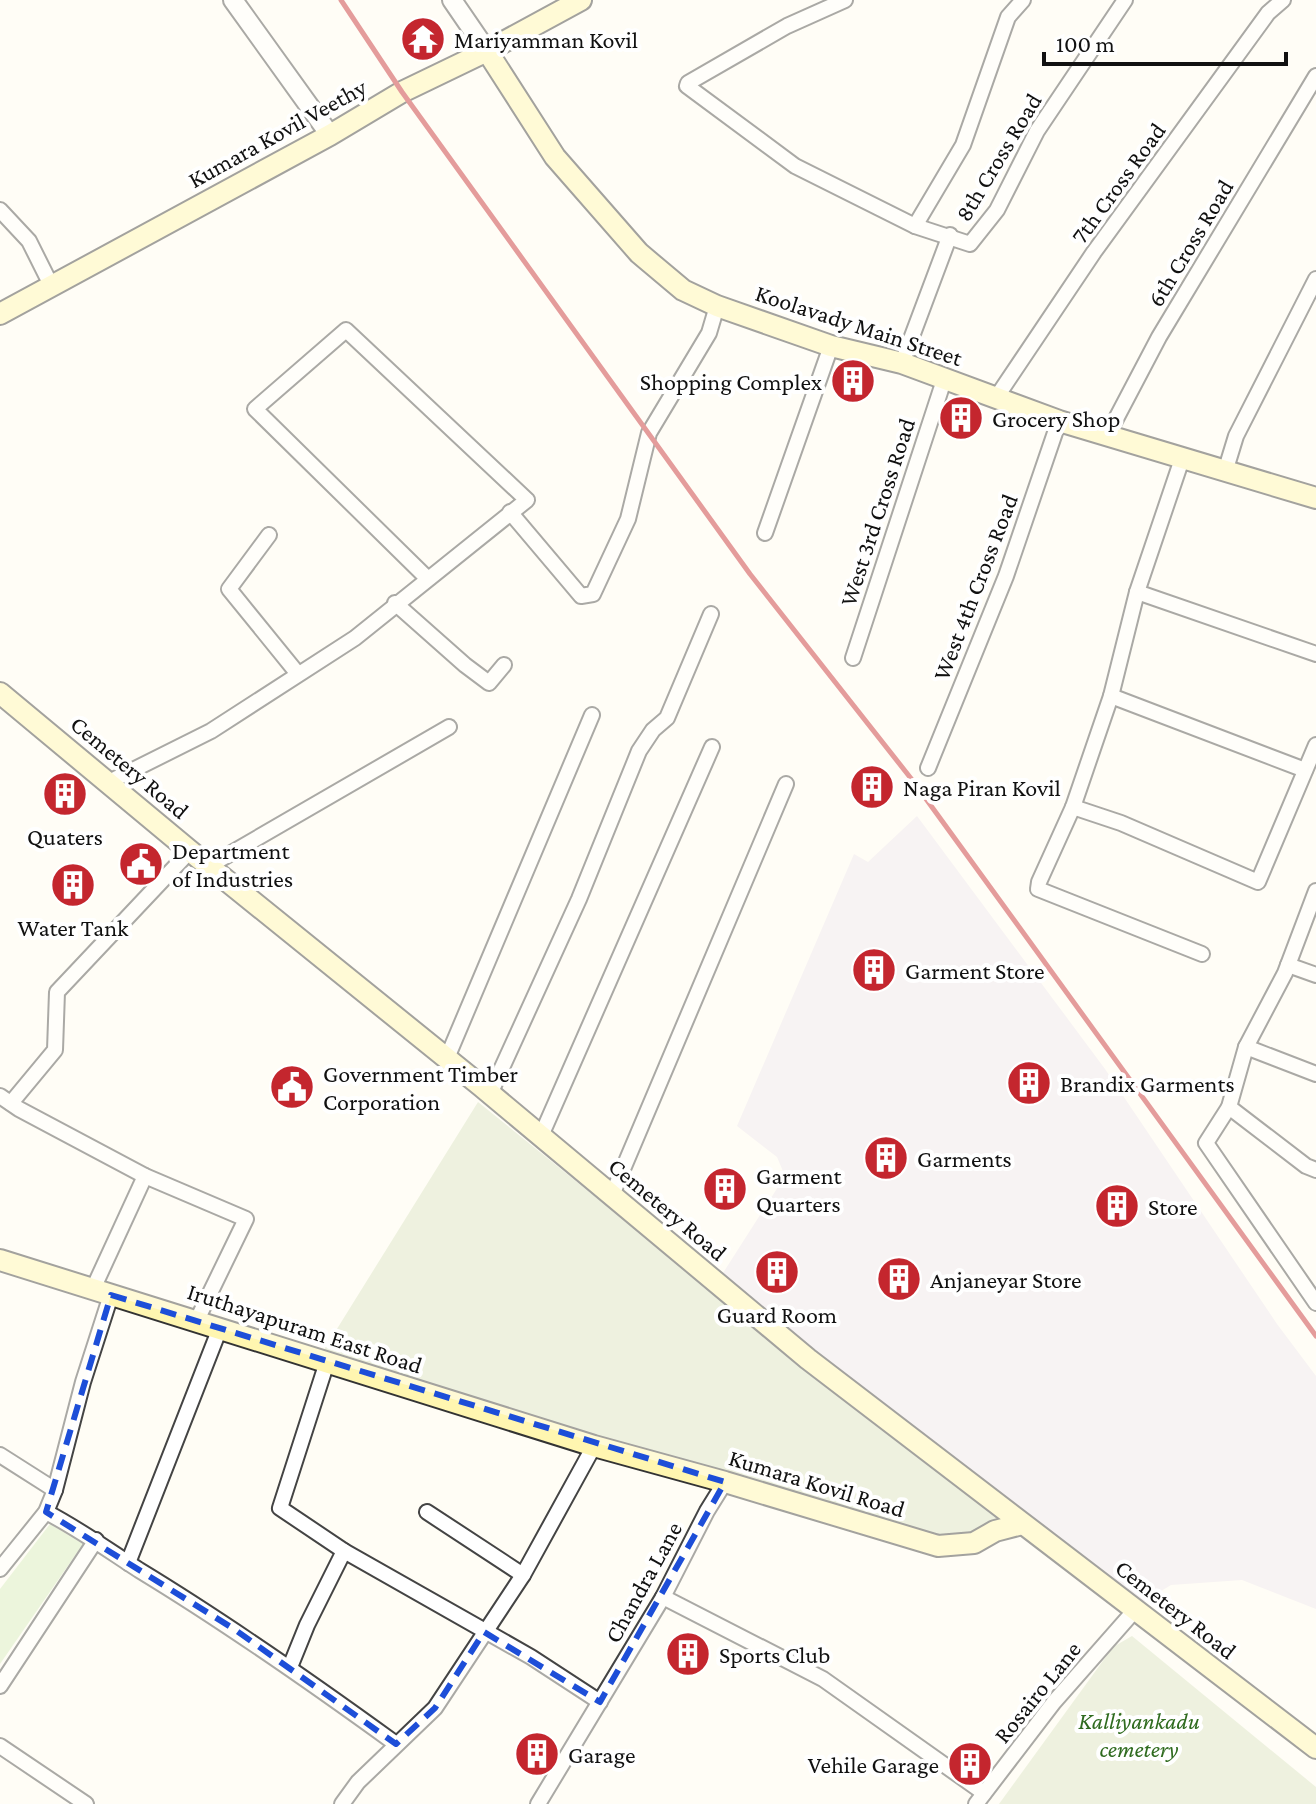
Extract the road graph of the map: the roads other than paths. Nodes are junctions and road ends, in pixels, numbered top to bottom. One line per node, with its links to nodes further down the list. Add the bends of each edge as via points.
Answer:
1 (233, 0): 10 (street)
2 (452, 0): 8 (street)
3 (581, 0): 8 (main road, Kumara Kovil Veethy)
4 (845, 0): 12 (street, via 787,26 687,86 795,166)
5 (1023, 0): 12 (street, via 1008,17 963,145)
6 (1125, 0): 13 (street, 8th Cross Road, via 1037,131 997,210 970,244)
7 (1283, 0): 21 (street, 7th Cross Road, via 1268,13 1094,252)
8 (487, 51): 10 (main road, Kumara Kovil Veethy); 16 (main road, Koolavady Main Street, via 555,157 639,253 683,290)
9 (1316, 76): 23 (street, 6th Cross Road, via 1159,337)
10 (330, 135): 15 (main road, Kumara Kovil Veethy)
11 (0, 210): 15 (street, via 29,241)
12 (915, 226): 13 (street)
13 (950, 235): 19 (street, 8th Cross Road)
14 (1316, 279): 25 (street, via 1236,436)
15 (52, 287): 17 (main road, Kumara Kovil Veethy)
16 (717, 306): 18 (main road, Koolavady Main Street); 27 (street, via 709,333 649,433 628,519 593,594 581,596)
17 (0, 314)
18 (831, 346): 19 (main road, Koolavady Main Street); 28 (street)
19 (902, 363): 20 (main road, Koolavady Main Street)
20 (944, 380): 21 (main road, Koolavady Main Street); 35 (street, West 3rd Cross Road)
21 (996, 398): 22 (main road, Koolavady Main Street)
22 (1059, 421): 23 (main road, Koolavady Main Street); 44 (street, West 4th Cross Road, via 1006,576)
23 (1107, 436): 24 (main road, Koolavady Main Street)
24 (1182, 459): 25 (main road, Koolavady Main Street); 31 (street)
25 (1225, 472): 26 (main road, Koolavady Main Street)
26 (1316, 498)
27 (510, 512): 30 (street); 30 (street, via 527,500 346,330 255,409)
28 (765, 533)
29 (269, 535): 37 (street, via 229,589)
30 (427, 578): 32 (street)
31 (1137, 592): 34 (street); 39 (street)
32 (395, 603): 36 (street, via 489,683); 37 (street, via 355,638)
33 (711, 614): 58 (street, via 667,718 639,751 568,925)
34 (1316, 654)
35 (853, 658)
36 (504, 665)
37 (298, 674): 46 (street, via 211,731)
38 (0, 693): 46 (main road, Cemetery Road)
39 (1111, 696): 45 (street); 48 (street)
40 (592, 715): 56 (street)
41 (449, 727): 50 (street)
42 (1316, 745): 45 (street)
43 (712, 747): 61 (street)
44 (928, 768)
45 (1305, 770): 48 (street, via 1258,882)
46 (107, 783): 49 (main road, Cemetery Road)
47 (786, 784): 64 (street)
48 (1073, 807): 52 (street, via 1038,889)
49 (190, 851): 50 (main road, Cemetery Road); 59 (street, via 57,992 55,1050)
50 (209, 866): 56 (main road, Cemetery Road)
51 (1316, 891): 53 (street)
52 (1202, 954)
53 (1288, 965): 54 (street); 55 (street)
54 (1316, 975)
55 (1246, 1047): 57 (street); 60 (street)
56 (447, 1058): 58 (main road, Cemetery Road)
57 (1316, 1074)
58 (490, 1094): 61 (main road, Cemetery Road)
59 (5, 1099): 63 (street)
60 (1229, 1107): 62 (street); 67 (street, via 1206,1143)
61 (541, 1136): 64 (main road, Cemetery Road)
62 (1316, 1170)
63 (145, 1176): 66 (street); 68 (street, via 246,1219)
64 (612, 1195): 77 (main road, Cemetery Road, via 808,1359)
65 (0, 1260): 66 (main road, Iruthayapuram East Road)
66 (102, 1292): 68 (main road, Iruthayapuram East Road); 74 (street)
67 (1316, 1303)
68 (197, 1320): 69 (main road, Iruthayapuram East Road)
69 (220, 1328): 70 (main road, Iruthayapuram East Road); 80 (street)
70 (327, 1362): 71 (main road, Iruthayapuram East Road); 79 (street, via 280,1508)
71 (594, 1446): 73 (main road, Kumara Kovil Road); 82 (street)
72 (0, 1455): 74 (street)
73 (725, 1482): 77 (main road, Kumara Kovil Road, via 938,1546 974,1543); 83 (street, Chandra Lane)
74 (55, 1490): 75 (street)
75 (46, 1512): 78 (street); 81 (street)
76 (427, 1512): 82 (street)
77 (1022, 1524): 84 (main road, Cemetery Road)
78 (96, 1540): 80 (street); 87 (street)
79 (344, 1551): 85 (street); 86 (street)
80 (128, 1563): 86 (street)
81 (0, 1569)
82 (523, 1575): 85 (street)
83 (663, 1597): 88 (street, Chandra Lane); 92 (street, via 823,1679)
84 (1135, 1610): 91 (main road, Cemetery Road); 92 (street, Rosairo Lane)
85 (484, 1632): 88 (street); 89 (street, via 435,1708)
86 (290, 1667): 89 (street)
87 (0, 1686)
88 (600, 1702): 95 (street, Chandra Lane)
89 (396, 1744): 94 (street)
90 (0, 1746): 93 (street)
91 (1316, 1748)
92 (980, 1798)
93 (86, 1804)
94 (342, 1804)
95 (538, 1804)

